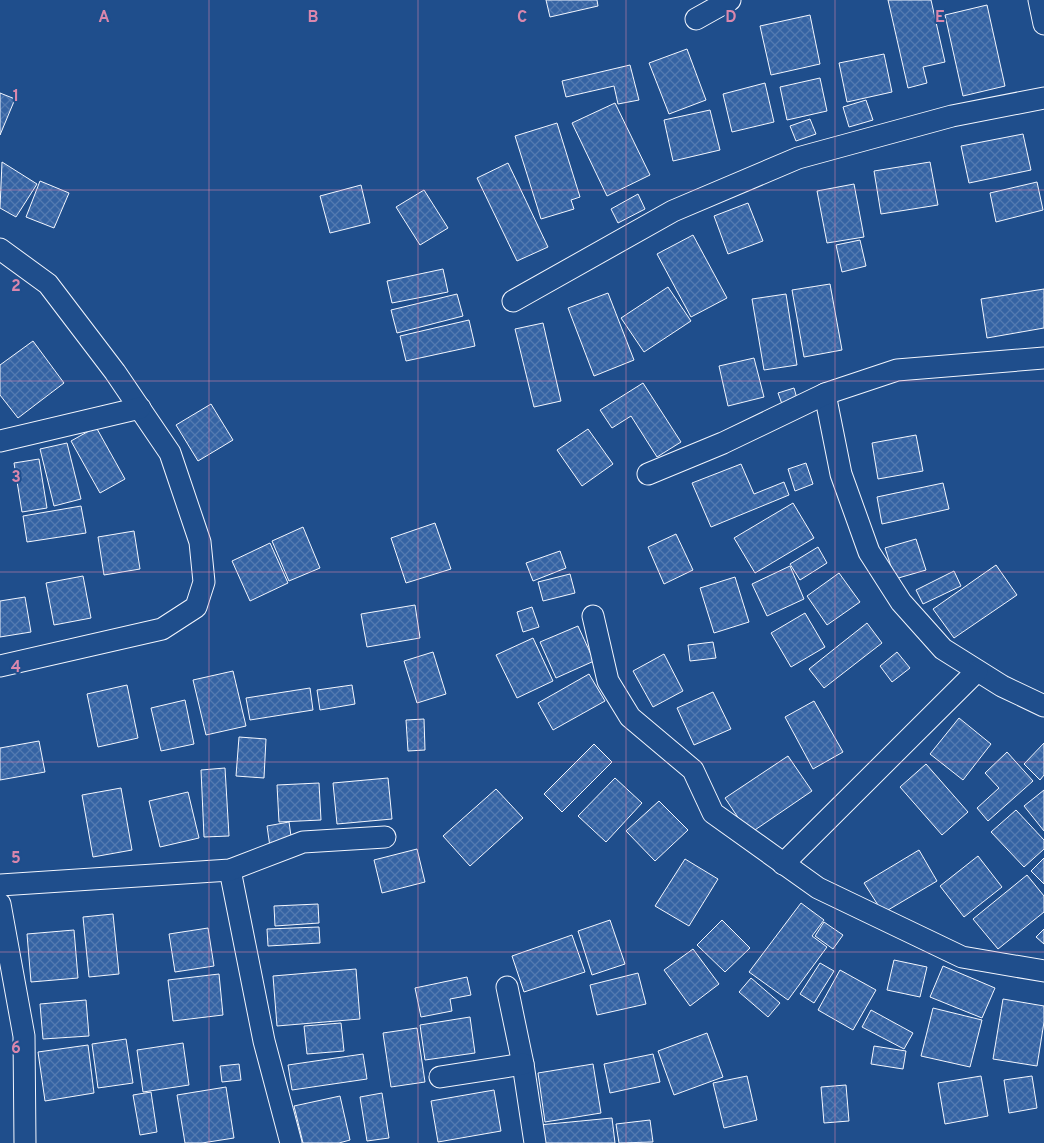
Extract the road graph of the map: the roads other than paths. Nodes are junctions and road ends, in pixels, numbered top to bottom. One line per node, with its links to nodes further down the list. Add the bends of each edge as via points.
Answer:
1 (730, 0): 3 (street)
2 (1039, 0): 4 (street)
3 (696, 19)
4 (1044, 24)
5 (1044, 98): 7 (street, via 952,116 798,158 672,210)
6 (0, 249): 10 (street, via 48,284)
7 (512, 301)
8 (1044, 358): 9 (street, via 898,370)
9 (825, 394): 12 (street, via 723,443); 15 (street, via 842,474 869,552 901,602 943,649)
10 (140, 408): 11 (street); 14 (street, via 170,453 200,542 204,582 196,607 162,629)
11 (0, 441)
12 (648, 474)
13 (593, 616): 18 (street, via 608,681 630,717 693,770 713,813)
14 (0, 666)
15 (977, 671): 16 (street); 18 (street)
16 (1044, 706)
17 (385, 836): 19 (street, via 303,842)
18 (783, 864): 22 (street, via 818,888 962,957)
19 (230, 870): 20 (street); 27 (street, via 264,1041)
20 (0, 885)
21 (0, 904): 26 (street, via 24,1036)
22 (1044, 971)
23 (507, 987): 24 (street)
24 (523, 1064): 25 (street); 28 (street)
25 (440, 1077)
26 (25, 1143)
27 (291, 1143)
28 (535, 1143)

